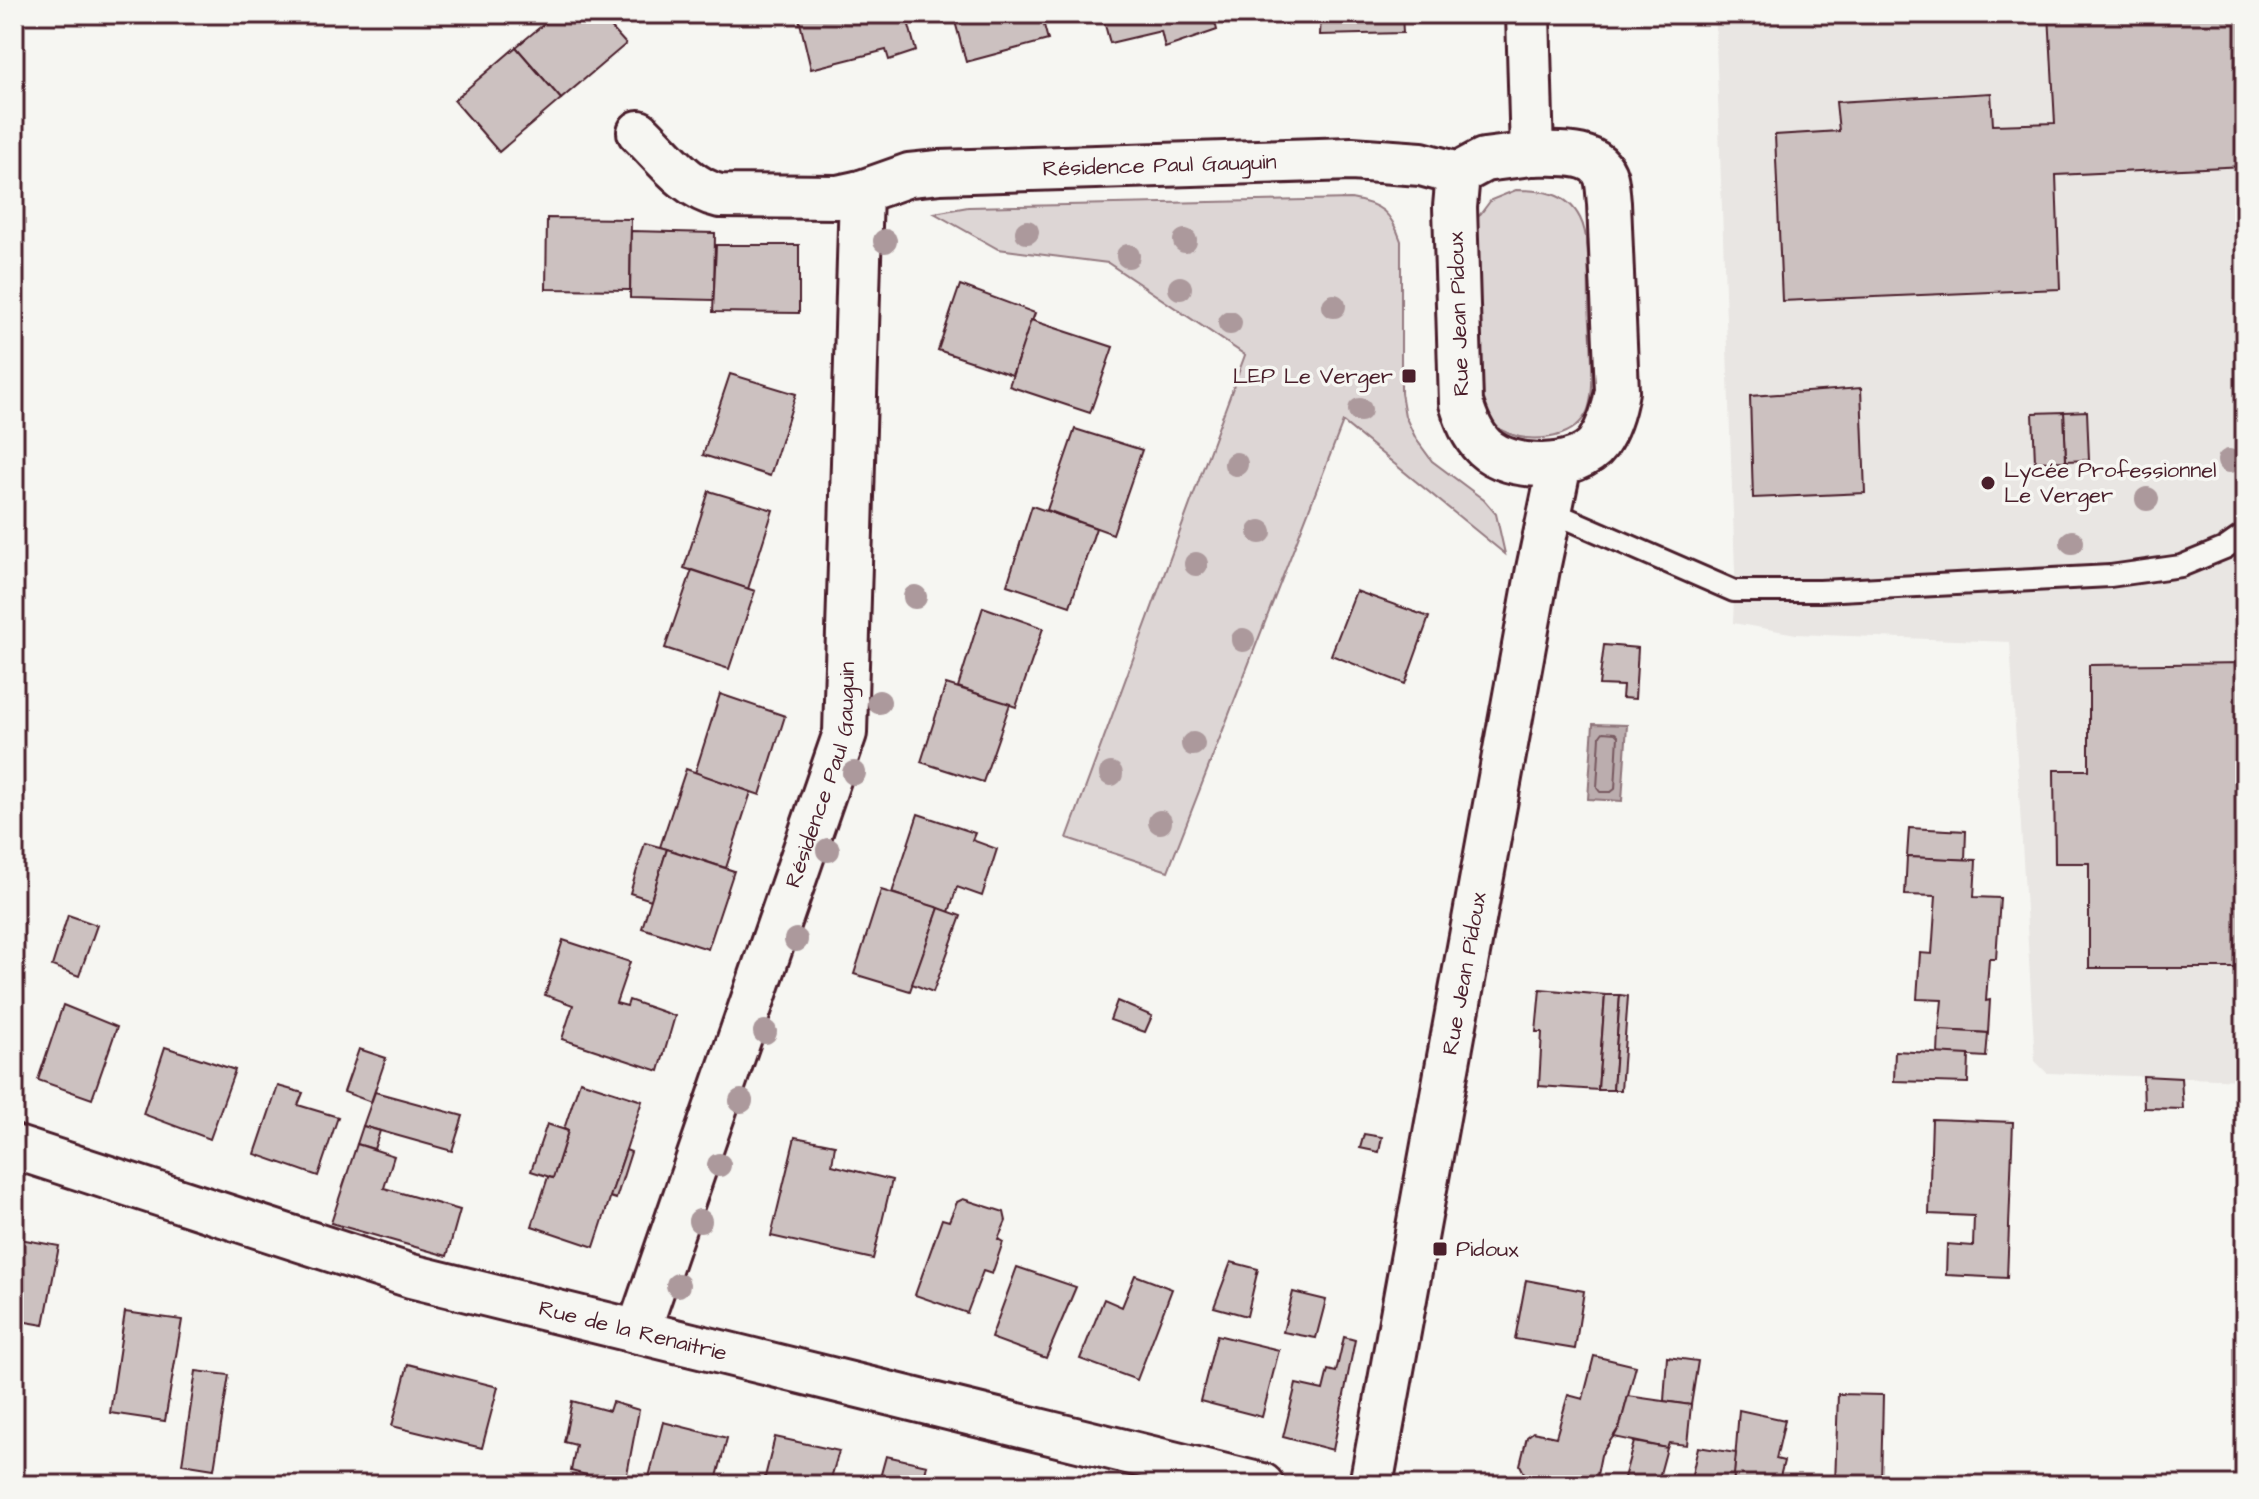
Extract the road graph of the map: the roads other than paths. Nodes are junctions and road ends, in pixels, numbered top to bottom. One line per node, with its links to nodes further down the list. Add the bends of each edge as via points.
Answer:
1 (1528, 14): 3 (street)
2 (639, 132): 5 (street, Résidence Paul Gauguin, via 705,192 814,197)
3 (1532, 154): 4 (street, Rue Jean Pidoux, via 1484,160); 6 (street, Rue Jean Pidoux, via 1579,156 1597,163 1606,178 1609,203 1617,391 1613,415 1597,445)
4 (1458, 174): 5 (street, Résidence Paul Gauguin, via 1421,164 1352,159 939,172 909,175); 6 (street, Rue Jean Pidoux, via 1461,403 1469,427 1502,459)
5 (861, 192): 10 (street, Résidence Paul Gauguin, via 845,733)
6 (1560, 464): 7 (street, Rue Jean Pidoux)
7 (1550, 511): 8 (lane, via 1734,591 2110,576 2181,566); 12 (street, Rue Jean Pidoux)
8 (2245, 534)
9 (14, 1147): 10 (street, Rue de la Renaitrie, via 411,1276)
10 (638, 1332): 11 (street, Rue de la Renaitrie)
11 (1262, 1485)
12 (1371, 1485)

